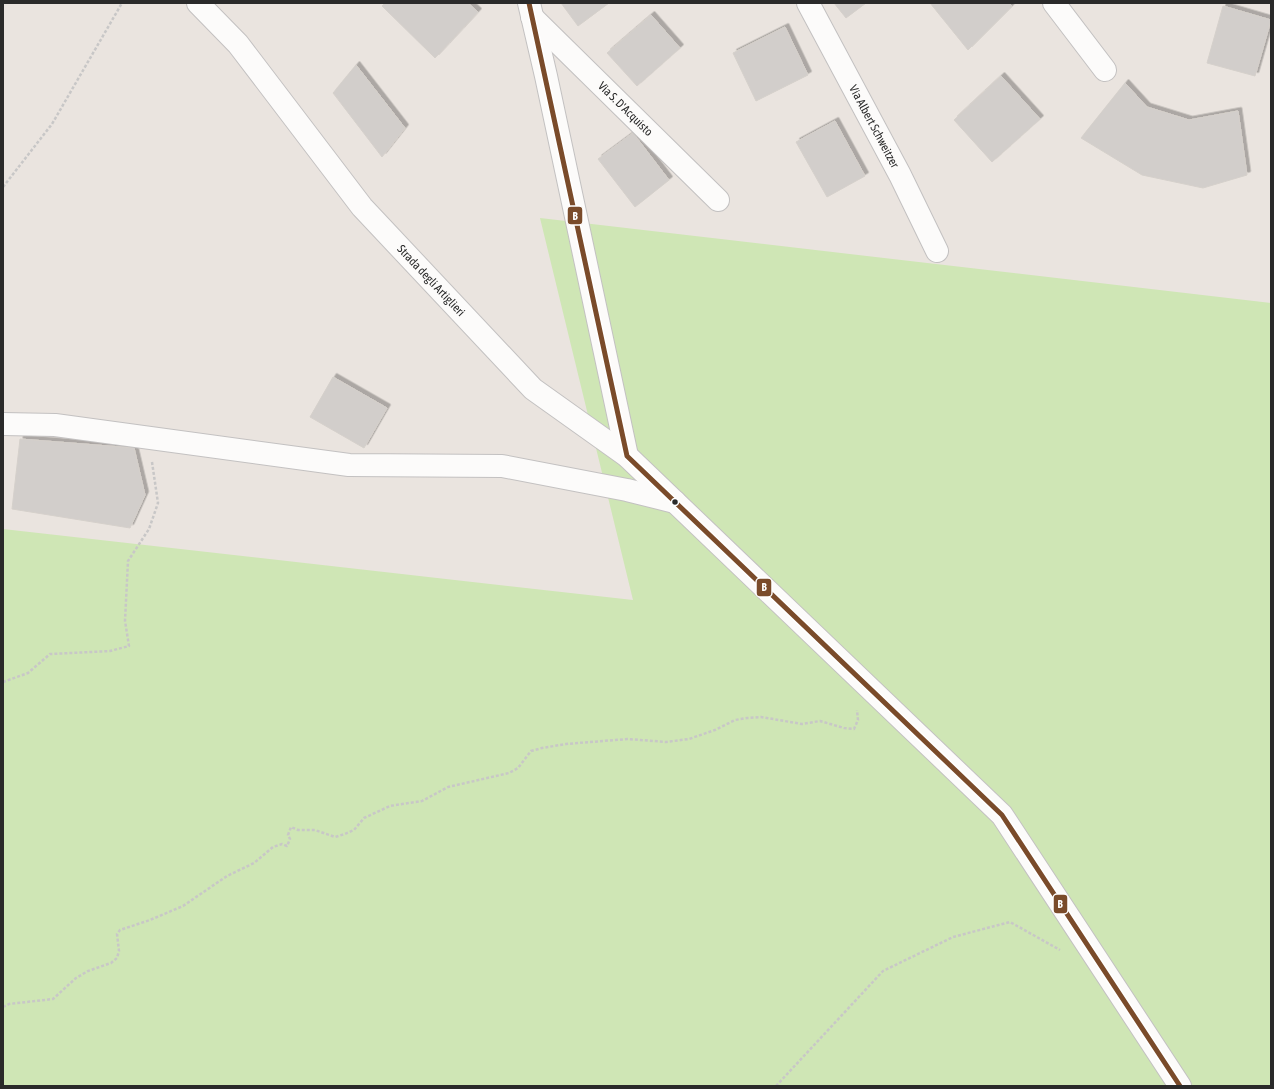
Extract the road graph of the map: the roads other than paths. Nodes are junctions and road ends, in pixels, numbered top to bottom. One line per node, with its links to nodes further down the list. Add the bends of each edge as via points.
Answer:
1 (198, 3): 9 (street, Strada degli Artiglieri, via 238,44 362,207 528,384)
2 (808, 3): 7 (street, Via Albert Schweitzer)
3 (1054, 3): 5 (street)
4 (531, 10): 6 (street, Via S. D'Acquisto); 9 (street)
5 (1105, 70)
6 (718, 200)
7 (937, 251)
8 (3, 424): 10 (street, via 55,425 349,464 502,466 627,490)
9 (627, 456): 10 (street, Strada degli Artiglieri)
10 (676, 503): 11 (street, Strada degli Artiglieri, via 1002,815)
11 (1180, 1086)

